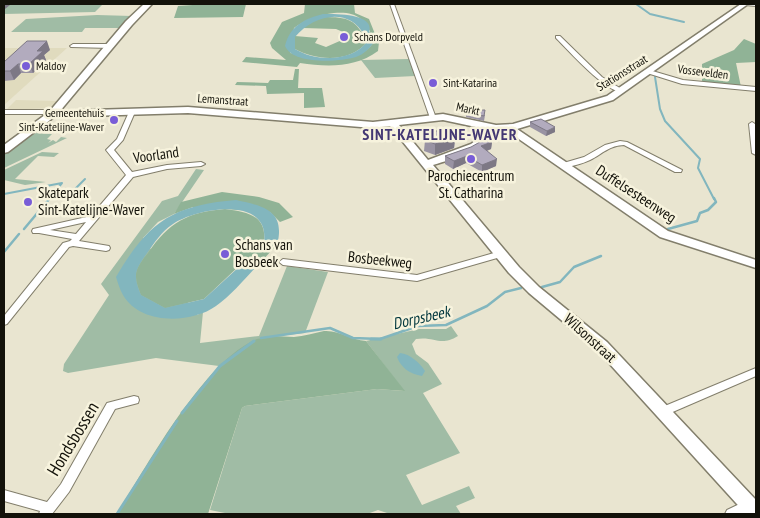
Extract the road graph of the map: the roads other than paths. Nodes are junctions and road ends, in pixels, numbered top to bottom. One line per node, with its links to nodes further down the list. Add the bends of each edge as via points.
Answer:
1 (148, 4): 7 (street)
2 (392, 4): 14 (street)
3 (745, 4): 4 (street); 8 (street, Stationsstraat)
4 (756, 5)
5 (558, 37): 10 (street, via 600,78)
6 (73, 46): 7 (street)
7 (111, 46): 13 (street)
8 (649, 72): 9 (street, Vossevelden, via 682,82); 10 (street, Stationsstraat)
9 (756, 89)
10 (621, 91): 18 (street, Stationsstraat, via 595,104)
11 (4, 112): 13 (street)
12 (132, 112): 13 (street, Lemanstraat); 15 (street, Lemanstraat, via 209,111 354,124); 25 (street, Voorland, via 120,140 110,150)
13 (53, 113): 19 (street)
14 (434, 118): 15 (street, Markt); 17 (street, Markt, via 456,118)
15 (393, 124): 22 (street)
16 (752, 124): 20 (street)
17 (496, 128): 18 (street, Stationsstraat); 22 (street, Markt, via 483,142)
18 (509, 128): 23 (street, Duffelsesteenweg)
19 (4, 150)
20 (756, 153)
21 (201, 164): 25 (street, Voorland)
22 (425, 164): 29 (street, Wilsonstraat)
23 (563, 166): 24 (street, via 619,142); 31 (street, Duffelsesteenweg, via 664,234)
24 (678, 170)
25 (130, 174): 26 (street)
26 (94, 218): 27 (street); 27 (street, via 36,231)
27 (76, 240): 28 (street); 32 (street, via 66,245)
28 (106, 248)
29 (501, 254): 30 (street, Bosbeekweg, via 416,278); 35 (street, Wilsonstraat, via 534,290 602,346)
30 (283, 262)
31 (756, 264)
32 (4, 322)
33 (756, 372): 35 (street)
34 (134, 400): 38 (street, Hondsbossen, via 111,406)
35 (664, 412): 37 (street, Wilsonstraat)
36 (4, 496): 38 (street, Hondsbossen)
37 (753, 508): 39 (street)
38 (48, 511)
39 (731, 514)

